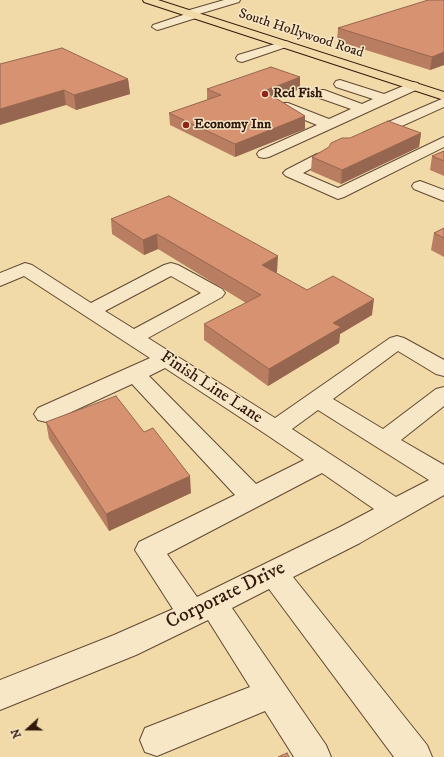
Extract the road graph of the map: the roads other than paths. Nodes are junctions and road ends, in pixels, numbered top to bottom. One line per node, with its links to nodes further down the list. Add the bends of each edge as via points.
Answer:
1 (148, 0): 3 (main road, South Hollywood Road)
2 (236, 0): 3 (street)
3 (193, 14): 4 (street); 5 (main road, South Hollywood Road)
4 (157, 27)
5 (285, 44): 6 (street); 8 (main road, South Hollywood Road)
6 (242, 58)
7 (340, 84): 11 (street)
8 (413, 86): 10 (main road, South Hollywood Road); 11 (street)
9 (319, 94): 14 (street)
10 (444, 96)
11 (385, 99): 14 (street)
12 (444, 102): 16 (street)
13 (283, 106): 15 (street)
14 (363, 109): 15 (street)
15 (328, 124): 18 (street)
16 (357, 141)
17 (444, 141): 19 (street, via 338,194 291,173)
18 (264, 154)
19 (322, 158)
20 (420, 186): 21 (street)
21 (444, 196)
22 (0, 280): 23 (street, Finish Line Lane, via 25,269)
23 (90, 311): 24 (street, Finish Line Lane); 24 (street, via 171,269 215,293)
24 (134, 338): 25 (street, Finish Line Lane)
25 (166, 359): 27 (street); 31 (street, Finish Line Lane)
26 (444, 369): 29 (street, via 397,342)
27 (135, 374): 30 (street); 36 (street)
28 (444, 394): 32 (street)
29 (317, 399): 31 (street); 32 (street)
30 (46, 414)
31 (275, 429): 33 (street, Finish Line Lane)
32 (385, 440): 34 (street)
33 (322, 462): 36 (street); 37 (street, Finish Line Lane)
34 (444, 477)
35 (444, 483): 37 (street, Corporate Drive)
36 (253, 497): 39 (street, via 149,550)
37 (395, 510): 38 (street, Corporate Drive)
38 (273, 573): 39 (street, Corporate Drive); 44 (street)
39 (202, 609): 40 (street); 41 (street, Corporate Drive, via 125,644)
40 (272, 693): 42 (street); 43 (street)
41 (0, 695)
42 (157, 740)
43 (314, 757)
44 (415, 757)

